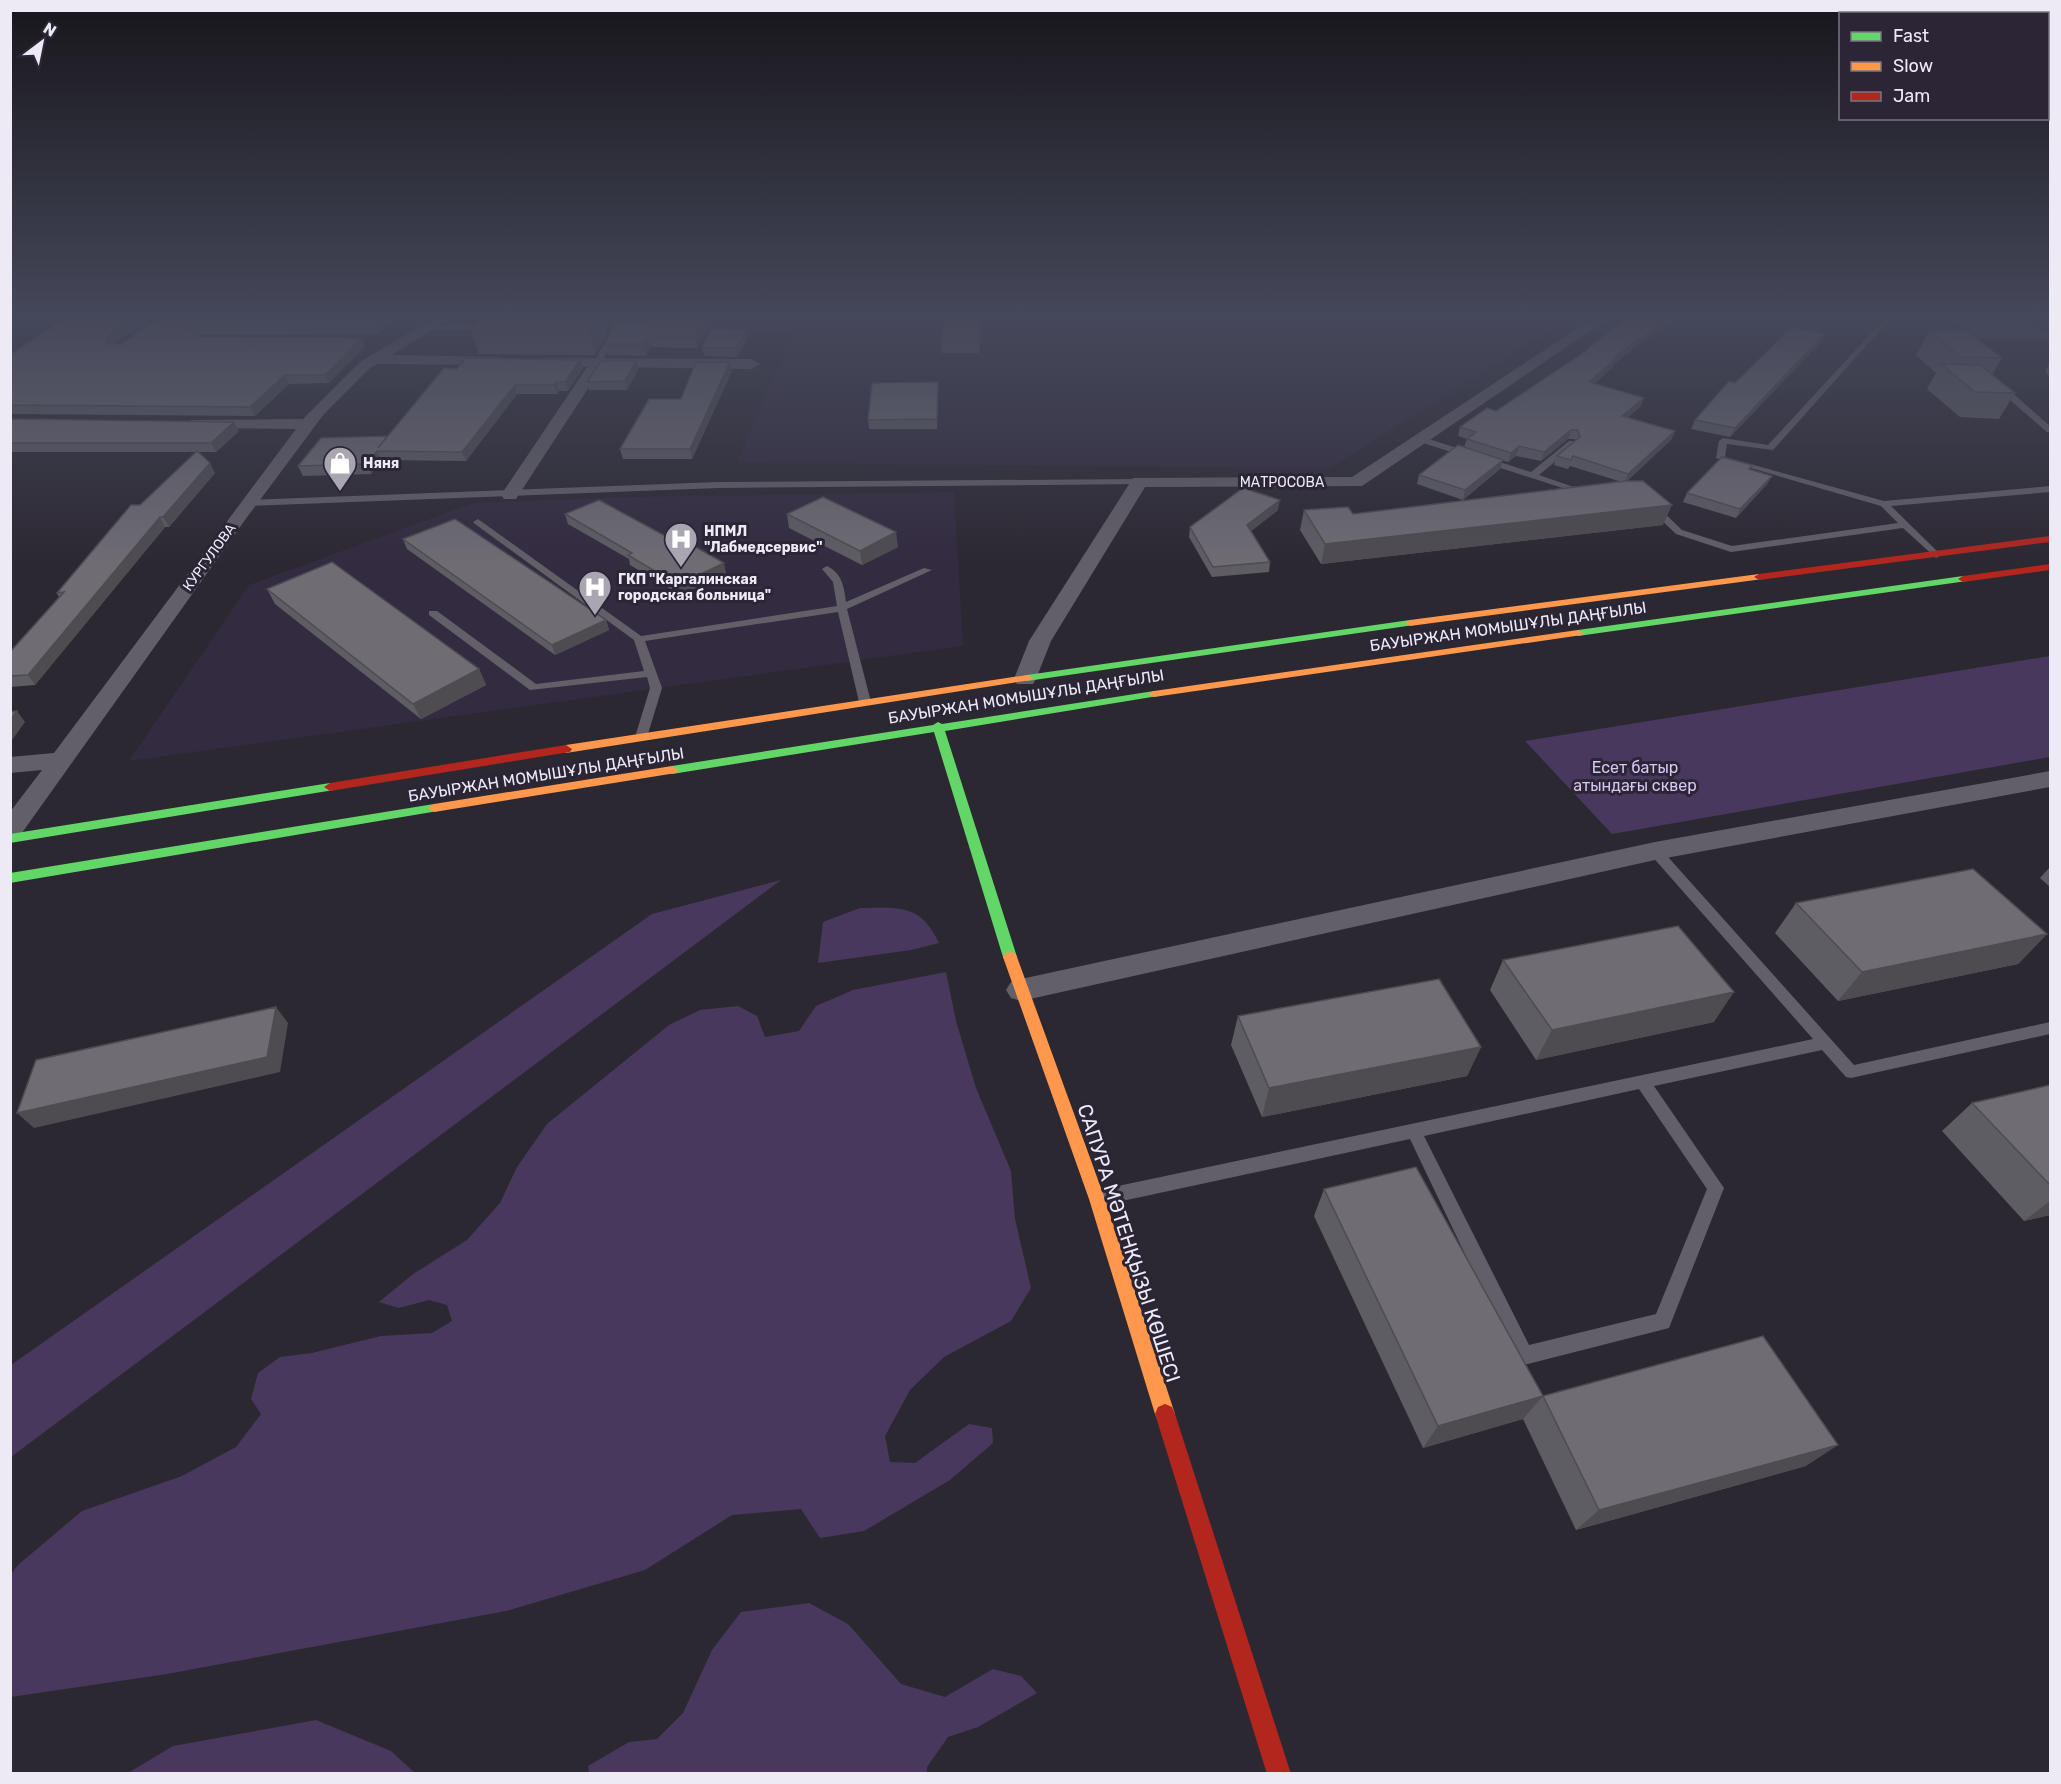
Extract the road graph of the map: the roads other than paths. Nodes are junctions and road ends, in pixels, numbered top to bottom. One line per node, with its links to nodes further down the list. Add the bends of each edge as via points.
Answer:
1 (328, 401): 7 (street, КУРГУЛОВА)
2 (572, 401): 14 (street)
3 (1477, 401): 9 (street, МАТРОСОВА)
4 (1812, 401): 18 (lane, via 1770,448 1723,441 1720,458)
5 (2016, 401): 8 (lane)
6 (175, 423): 7 (street)
7 (307, 424): 17 (street, КУРГУЛОВА)
8 (2050, 430)
9 (1420, 439): 11 (lane); 12 (street, МАТРОСОВА, via 1356,482)
10 (1572, 442): 11 (lane)
11 (1533, 475): 15 (lane)
12 (1139, 482): 14 (lane, via 718,485); 32 (street, via 1040,641)
13 (2050, 489): 18 (lane)
14 (510, 495): 17 (lane)
15 (1596, 496)
16 (1648, 502): 20 (lane, via 1679,532 1731,549)
17 (248, 503): 36 (street, КУРГУЛОВА)
18 (1884, 504): 20 (lane)
19 (478, 522): 29 (lane)
20 (1906, 525): 22 (lane)
21 (2050, 539): 22 (main road, БАУЫРЖАН МОМЫШҰЛЫ ДАҢҒЫЛЫ)
22 (1936, 555): 28 (main road, БАУЫРЖАН МОМЫШҰЛЫ ДАҢҒЫЛЫ)
23 (2050, 567): 30 (main road, БАУЫРЖАН МОМЫШҰЛЫ ДАҢҒЫЛЫ)
24 (826, 568): 26 (lane, via 838,581)
25 (927, 570): 26 (lane)
26 (842, 608): 29 (lane); 33 (lane)
27 (433, 613): 31 (lane, via 534,688)
28 (1301, 637): 30 (main road); 32 (main road, БАУЫРЖАН МОМЫШҰЛЫ ДАҢҒЫЛЫ)
29 (639, 639): 31 (lane)
30 (1320, 669): 34 (main road, БАУЫРЖАН МОМЫШҰЛЫ ДАҢҒЫЛЫ)
31 (651, 673): 35 (lane, via 656,688)
32 (1025, 679): 34 (main road, БАУЫРЖАН МОМЫШҰЛЫ ДАҢҒЫЛЫ)
33 (866, 702): 34 (main road, БАУЫРЖАН МОМЫШҰЛЫ ДАҢҒЫЛЫ); 35 (main road, БАУЫРЖАН МОМЫШҰЛЫ ДАҢҒЫЛЫ)
34 (932, 710): 42 (main road, БАУЫРЖАН МОМЫШҰЛЫ ДАҢҒЫЛЫ); 43 (main road, САПУРА МӘТЕНҚЫЗЫ КӨШЕСІ)
35 (641, 737): 40 (main road, БАУЫРЖАН МОМЫШҰЛЫ ДАҢҒЫЛЫ)
36 (64, 760): 37 (street); 39 (street, КУРГУЛОВА)
37 (10, 765)
38 (2050, 779): 41 (street)
39 (10, 831)
40 (10, 839)
41 (1655, 851): 43 (street); 45 (lane)
42 (10, 878)
43 (1021, 990): 48 (main road, САПУРА МӘТЕНҚЫЗЫ КӨШЕСІ)
44 (2050, 1028): 45 (lane, via 1851,1072)
45 (1825, 1042): 46 (lane)
46 (1643, 1082): 47 (lane); 47 (lane, via 1716,1188 1662,1322 1524,1356)
47 (1414, 1131): 48 (lane)
48 (1097, 1199): 49 (main road, САПУРА МӘТЕНҚЫЗЫ КӨШЕСІ)
49 (1279, 1773)

